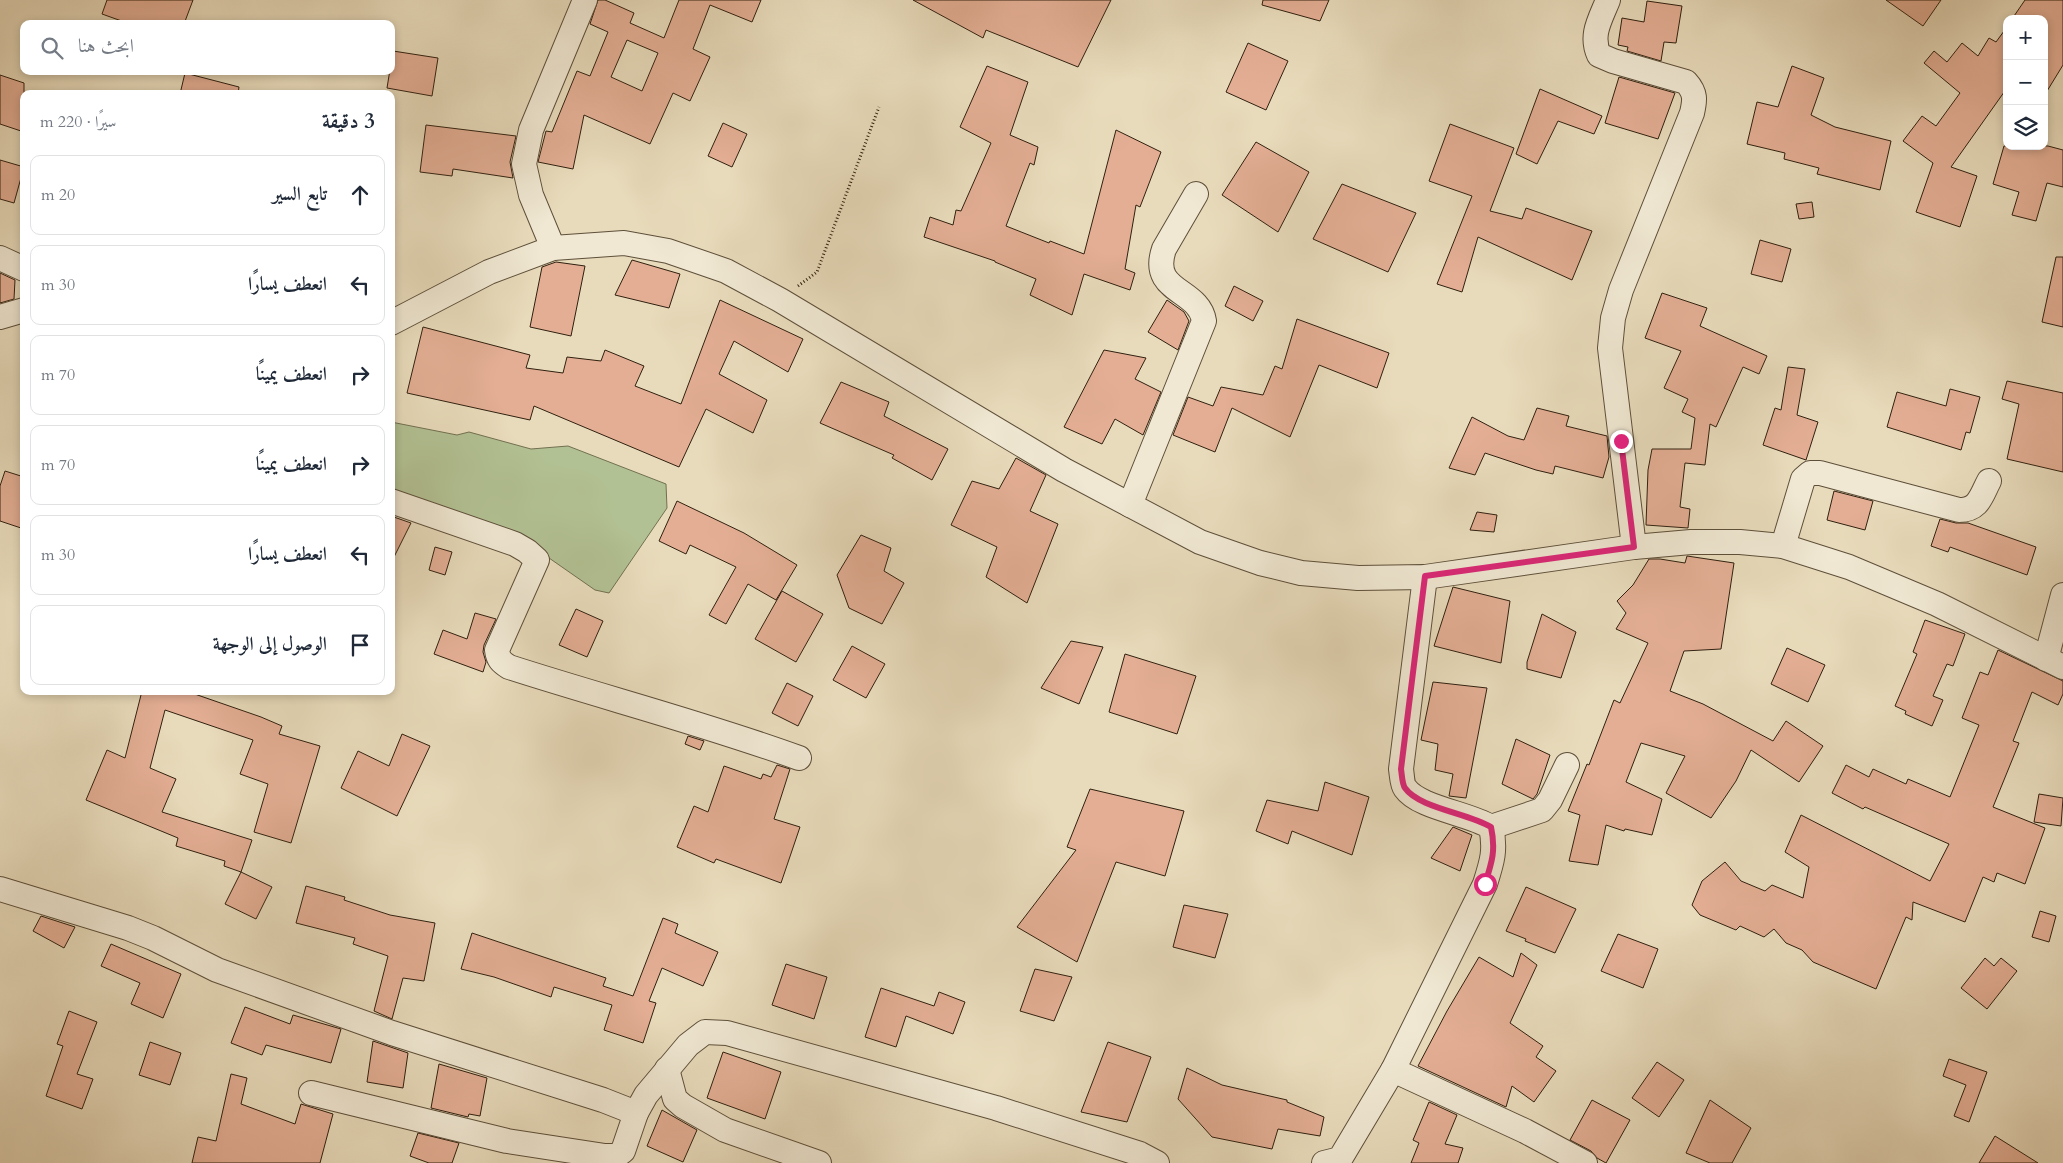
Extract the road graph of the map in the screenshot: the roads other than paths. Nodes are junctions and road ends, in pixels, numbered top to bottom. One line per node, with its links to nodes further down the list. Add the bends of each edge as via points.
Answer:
1 (585, 0): 4 (street, via 530,130 524,164 531,195)
2 (1608, 0): 14 (street, via 1595,33 1594,45 1599,55 1686,82 1695,99 1613,318 1610,348)
3 (1196, 194): 12 (street, via 1160,258 1172,288 1198,304 1204,321)
4 (553, 248): 9 (street, via 489,272); 12 (street, via 624,242 668,251 726,271 1064,470)
5 (0, 258): 6 (street)
6 (20, 267)
7 (20, 311): 8 (street)
8 (0, 317)
9 (395, 321)
10 (1989, 481): 13 (street, via 1977,504 1970,510 1959,510 1810,473 1803,479)
11 (395, 503): 18 (street, via 515,544 538,560 497,650 501,662 569,686 740,736)
12 (1130, 505): 15 (street, via 1200,542 1301,573 1358,578)
13 (1783, 546): 14 (street, via 1691,542); 17 (street, via 1849,567 1937,604)
14 (1634, 547): 15 (street)
15 (1425, 576): 20 (street, via 1401,769 1404,787 1417,799 1480,820)
16 (2063, 594): 17 (street)
17 (2054, 663)
18 (799, 758)
19 (1567, 765): 20 (street, via 1542,810)
20 (1491, 827): 23 (street, via 1493,860 1485,884)
21 (0, 890): 25 (street, via 128,928 217,970 392,1033)
22 (667, 1069): 25 (street, via 646,1094); 27 (street, via 675,1099 683,1106 725,1130); 28 (street, via 688,1045 705,1032 727,1033 996,1108 1140,1154)
23 (1393, 1070): 26 (street); 29 (street, via 1525,1131)
24 (311, 1093): 25 (street, via 498,1140 605,1156 616,1156 622,1151)
25 (636, 1113)
26 (1337, 1162)
27 (819, 1163)
28 (1157, 1163)
29 (1585, 1163)

